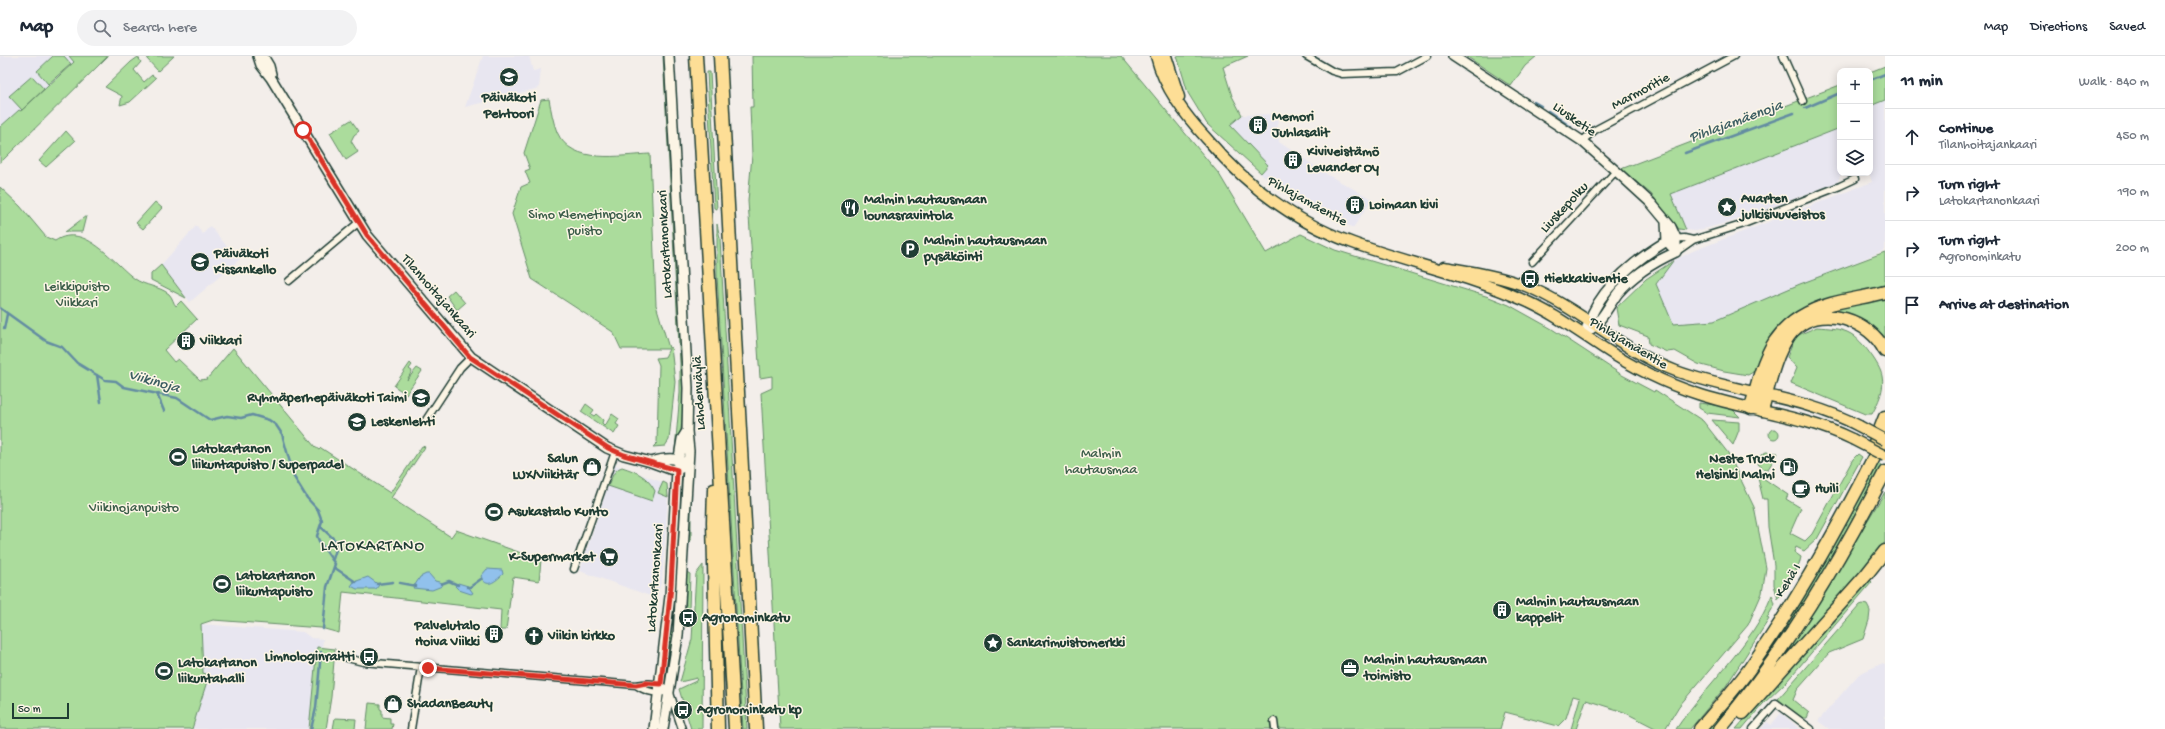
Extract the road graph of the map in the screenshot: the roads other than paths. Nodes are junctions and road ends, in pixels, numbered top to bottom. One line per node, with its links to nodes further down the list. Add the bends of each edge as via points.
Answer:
1 (258, 56): 13 (street, Tilanhoitajankaari, via 261,65)
2 (263, 56): 13 (street, Tilanhoitajankaari)
3 (669, 56): 37 (street, Latokartanonkaari, via 688,388)
4 (696, 56): 39 (highway, Lahdenväylä)
5 (720, 56): 51 (highway)
6 (1156, 56): 15 (main road, Pihlajamäentie, via 1167,86)
7 (1166, 56): 15 (main road, Pihlajamäentie)
8 (1306, 56): 9 (street, via 1342,74 1397,72)
9 (1427, 56)
10 (1453, 56): 16 (street, Liusketie)
11 (1734, 56): 16 (street, Marmoritie, via 1596,130)
12 (1783, 56): 14 (street)
13 (272, 78): 20 (street, Tilanhoitajankaari)
14 (1803, 101)
15 (1181, 105): 25 (main road, Pihlajamäentie, via 1218,153 1265,196 1325,231 1352,243)
16 (1582, 141): 17 (street, Liusketie)
17 (1616, 171): 19 (street, Liusketie, via 1652,204); 26 (street, Liuskepolku)
18 (1854, 179): 22 (street, via 1741,225)
19 (1666, 222): 21 (street, Liusketie); 23 (street)
20 (358, 223): 27 (street); 32 (street, Tilanhoitajankaari)
21 (1676, 238): 22 (street); 23 (street); 24 (street)
22 (1693, 240): 24 (street)
23 (1667, 241): 24 (street); 29 (street, via 1628,268 1612,285)
24 (1676, 252): 29 (street, via 1656,261 1635,276)
25 (1407, 260): 29 (main road, Pihlajamäentie, via 1501,277 1528,287); 30 (main road, Pihlajamäentie, via 1522,299)
26 (1532, 262)
27 (289, 281)
28 (1885, 292): 33 (highway, via 1815,309 1792,321 1766,355)
29 (1591, 324): 30 (street); 33 (main road, Pihlajamäentie, via 1651,360 1675,371)
30 (1584, 334): 34 (main road, Pihlajamäentie, via 1630,364 1661,380 1697,394)
31 (1885, 351): 33 (highway, via 1874,335 1860,325 1837,318 1815,319 1798,327 1784,341)
32 (470, 357): 36 (street); 41 (street, Tilanhoitajankaari)
33 (1760, 395): 34 (highway); 40 (main road, Pihlajamäentie, bridge, via 1820,410)
34 (1756, 409): 42 (main road, Pihlajamäentie, bridge, via 1831,429)
35 (1885, 417): 48 (highway)
36 (426, 420)
37 (687, 431): 43 (street, Latokartanonkaari, via 682,439); 45 (street, Latokartanonkaari)
38 (1885, 436): 48 (highway, Kehä I)
39 (717, 439): 62 (highway, via 713,522); 63 (highway, Lahdenväylä)
40 (1885, 440)
41 (615, 452): 44 (street, Tilanhoitajankaari); 50 (street)
42 (1885, 456)
43 (679, 459): 44 (street, Tilanhoitajankaari, via 660,459); 45 (street); 46 (street, Latokartanonkaari)
44 (651, 462): 46 (street, Tilanhoitajankaari, via 660,467)
45 (688, 465): 46 (street); 56 (street, Latokartanonkaari, via 678,636)
46 (677, 470): 55 (street, Latokartanonkaari, via 671,586)
47 (1885, 472): 68 (highway, via 1831,572 1761,678)
48 (1857, 491): 67 (highway, Kehä I, via 1818,563 1775,630 1749,668)
49 (1885, 551): 69 (highway)
50 (574, 569)
51 (752, 656): 64 (highway); 65 (highway)
52 (347, 658): 53 (street, via 363,662)
53 (421, 667): 54 (street); 58 (street)
54 (636, 685): 55 (street, via 646,683); 55 (street, via 644,691)
55 (660, 689): 56 (street); 59 (street, Latokartanonkaari)
56 (670, 691): 60 (street, Latokartanonkaari); 61 (street)
57 (1274, 721): 66 (street)
58 (411, 729)
59 (654, 729)
60 (663, 729)
61 (682, 729)
62 (717, 729)
63 (734, 729)
64 (756, 729)
65 (762, 729)
66 (1275, 729)
67 (1700, 729)
68 (1720, 729)
69 (1729, 729)
70 (1753, 729): 71 (street, via 1776,703)
71 (1811, 729)

